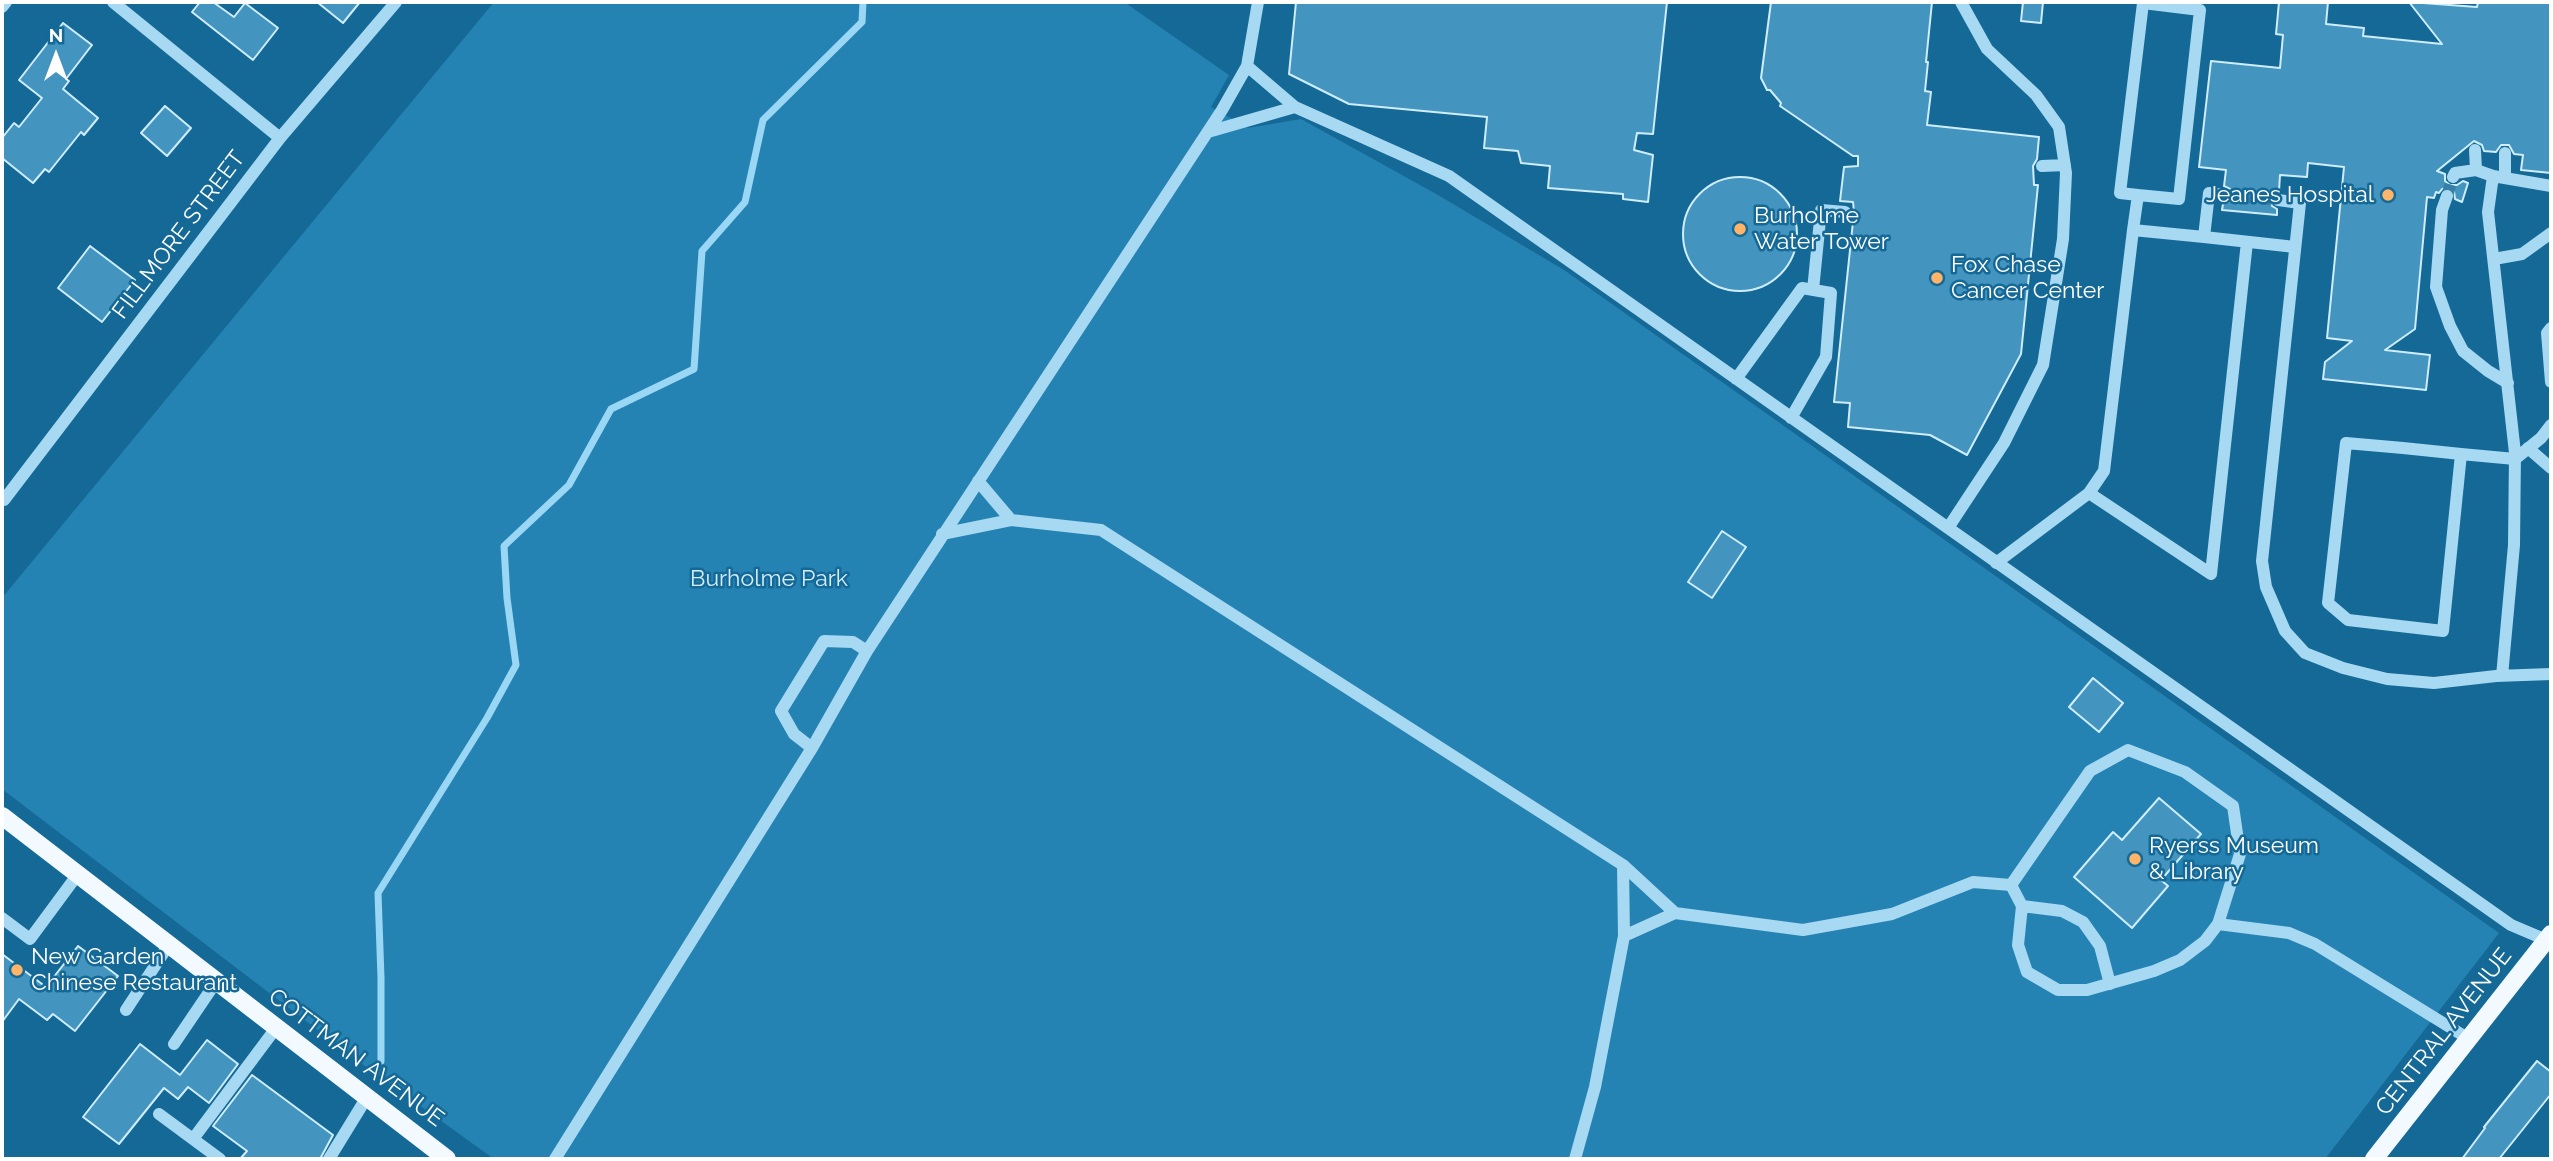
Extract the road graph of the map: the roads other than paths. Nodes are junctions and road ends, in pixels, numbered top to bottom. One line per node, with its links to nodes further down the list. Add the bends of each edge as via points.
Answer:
1 (6, 2): 6 (street)
2 (113, 2): 10 (street)
3 (396, 2): 10 (street, FILLMORE STREET)
4 (1258, 2): 7 (street)
5 (1961, 2): 13 (street, via 1987,49 2036,95 2059,127)
6 (2, 7)
7 (1247, 66): 8 (street); 9 (street)
8 (1295, 107): 9 (street); 32 (street, via 1449,176)
9 (1208, 132): 41 (street)
10 (280, 138): 43 (street, FILLMORE STREET)
11 (2475, 150): 15 (street)
12 (2505, 153): 17 (street)
13 (2065, 164): 14 (street); 45 (street, via 2063,239 2043,365 2004,443)
14 (2042, 166)
15 (2476, 170): 16 (street); 17 (street)
16 (2453, 177)
17 (2499, 177): 18 (street); 29 (street, via 2488,212)
18 (2551, 186)
19 (2138, 195): 19 (street, via 2120,193 2143,3 2200,10 2179,199); 24 (street)
20 (2224, 195): 26 (street, via 2209,193)
21 (2447, 196): 34 (street, via 2436,287 2463,351)
22 (2278, 200): 28 (street, via 2300,203)
23 (1845, 212): 30 (street, via 1821,210)
24 (2133, 230): 26 (street); 42 (street, via 2104,471)
25 (2551, 233): 29 (street, via 2522,254)
26 (2204, 237): 27 (street)
27 (2247, 242): 28 (street); 42 (street, via 2211,574)
28 (2295, 247): 50 (street, via 2262,561 2266,587 2285,631 2305,653 2387,679 2434,683)
29 (2494, 259): 34 (street)
30 (1813, 290): 32 (street, via 1802,288); 35 (street, via 1831,293 1825,357)
31 (2551, 328): 33 (street, via 2547,333)
32 (1736, 379): 35 (street)
33 (2551, 382)
34 (2508, 383): 39 (street)
35 (1791, 418): 45 (street)
36 (2551, 425): 37 (street)
37 (2528, 449): 39 (street); 40 (street)
38 (2461, 454): 38 (street, via 2346,443 2328,603 2348,620 2443,631); 39 (street)
39 (2515, 459): 50 (street, via 2514,545)
40 (2551, 468)
41 (978, 481): 44 (street); 46 (street)
42 (2090, 493): 47 (street)
43 (4, 500)
44 (1011, 520): 46 (street); 53 (street, via 1101,530)
45 (1948, 528): 47 (street)
46 (942, 534): 48 (street)
47 (1996, 563): 61 (street, via 2511,925)
48 (867, 651): 51 (street); 51 (street, via 853,642 824,641 781,711 794,734)
49 (2551, 674): 50 (street)
50 (2502, 676)
51 (812, 748): 75 (street)
52 (2, 816): 54 (main road, COTTMAN AVENUE)
53 (1623, 865): 57 (street); 60 (street)
54 (78, 874): 58 (street, via 30,939); 62 (main road, COTTMAN AVENUE)
55 (2011, 885): 56 (street); 57 (street, via 1973,882 1892,914 1803,930); 59 (street, via 2090,771 2128,750 2185,772 2233,806 2240,853)
56 (2022, 906): 64 (street, via 2062,911 2083,922 2100,946); 64 (street, via 2018,945 2027,972 2058,990)
57 (1675, 913): 60 (street)
58 (2, 918)
59 (2218, 924): 64 (street, via 2180,960); 67 (street, via 2289,933 2315,944)
60 (1624, 936): 76 (street, via 1595,1087)
61 (2550, 939): 67 (main road, CENTRAL AVENUE)
62 (167, 946): 63 (main road, COTTMAN AVENUE); 65 (street)
63 (216, 982): 66 (main road, COTTMAN AVENUE); 68 (street)
64 (2110, 984)
65 (127, 1010)
66 (276, 1028): 69 (main road, COTTMAN AVENUE); 71 (street)
67 (2469, 1039): 77 (main road, CENTRAL AVENUE)
68 (174, 1044)
69 (367, 1097): 73 (street); 74 (main road, COTTMAN AVENUE)
70 (159, 1114): 71 (street)
71 (193, 1139): 72 (street)
72 (220, 1159)
73 (329, 1159)
74 (447, 1159)
75 (555, 1159)
76 (1575, 1159)
77 (2374, 1159)

